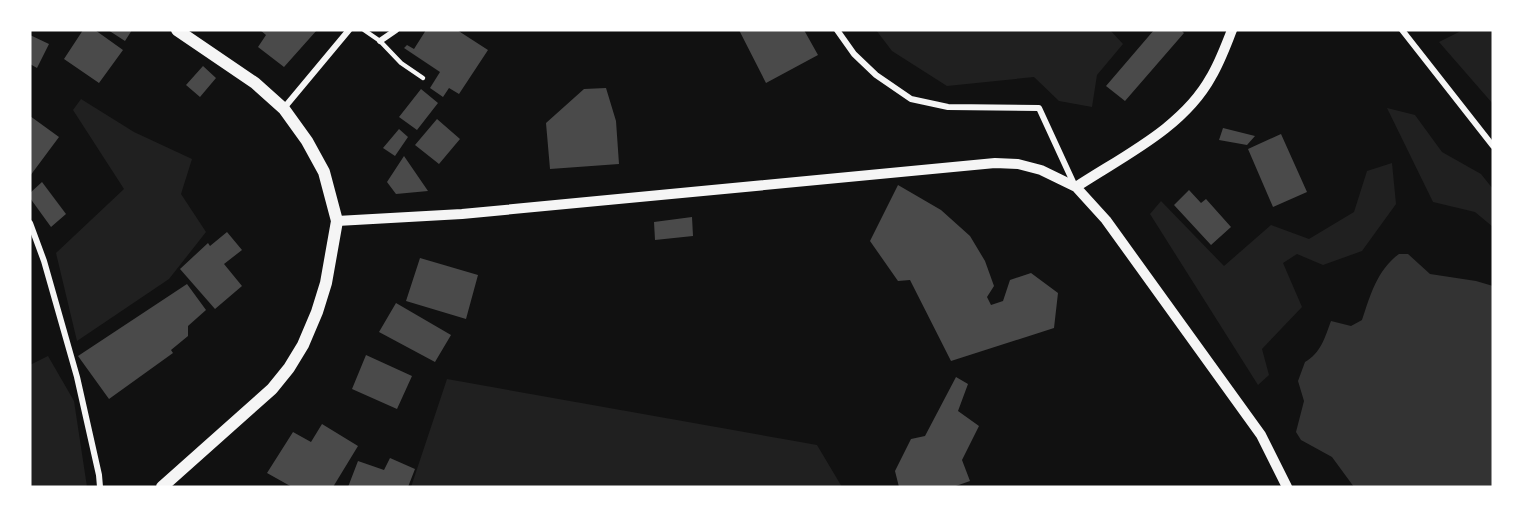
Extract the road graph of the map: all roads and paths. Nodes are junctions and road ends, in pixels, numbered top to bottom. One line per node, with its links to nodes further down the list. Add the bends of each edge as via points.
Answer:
1 (177, 30): 10 (main road, via 255,83)
2 (349, 30): 10 (street)
3 (364, 30): 8 (lane)
4 (396, 30): 8 (street)
5 (837, 30): 12 (street, via 861,61 910,99 948,107 1039,108)
6 (1232, 30): 12 (street, via 1211,78 1190,106 1161,132)
7 (1402, 30): 11 (street)
8 (380, 41): 9 (lane)
9 (423, 78)
10 (284, 109): 13 (main road, via 324,172)
11 (1493, 146)
12 (1076, 187): 13 (street, via 1041,170 995,163 462,214); 17 (street, via 1112,229 1234,395 1261,435)
13 (337, 221): 16 (main road, via 326,283 303,345 289,368 272,389)
14 (30, 223): 15 (street, via 77,377)
15 (100, 487)
16 (162, 487)
17 (1287, 487)

